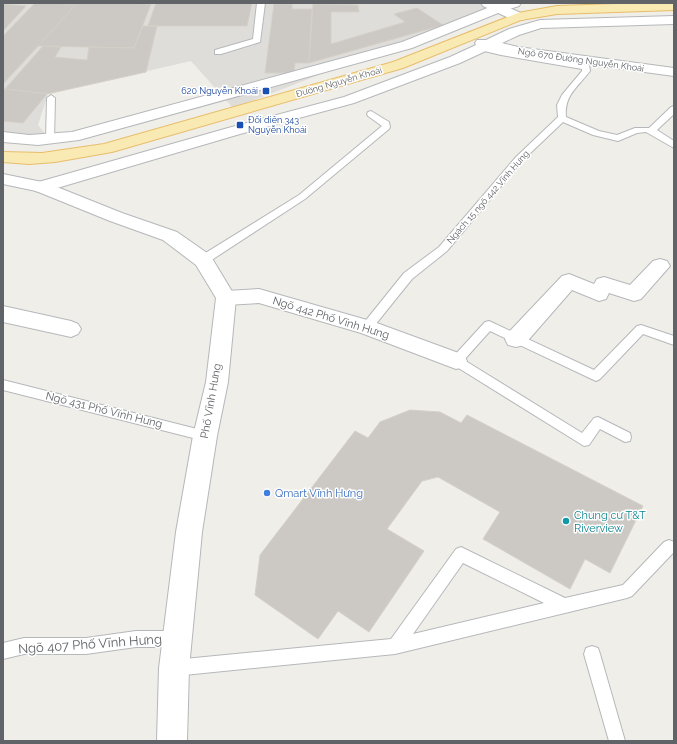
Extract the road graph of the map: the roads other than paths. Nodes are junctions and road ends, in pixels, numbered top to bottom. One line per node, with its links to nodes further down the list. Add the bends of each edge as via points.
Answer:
1 (261, 3): 9 (lane, via 257,40)
2 (514, 3): 3 (street, Đường Nguyễn Khoái)
3 (493, 5): 5 (street); 17 (street, Đường Nguyễn Khoái, via 407,45 96,131)
4 (674, 6): 5 (main road, Đường Nguyễn Khoái, via 558,10)
5 (518, 17): 7 (main road, Đường Nguyễn Khoái)
6 (674, 20): 8 (street, Đường Nguyễn Khoái, via 540,24 497,39)
7 (468, 38): 8 (street, Ngõ 670 Đường Nguyễn Khoái); 19 (main road, Đường Nguyễn Khoái, via 398,65 106,148 64,157 20,160)
8 (485, 47): 10 (street, Ngõ 670 Đường Nguyễn Khoái); 14 (lane, via 501,53 586,67 582,77 561,105); 21 (street, Đường Nguyễn Khoái, via 349,100)
9 (218, 52)
10 (674, 72)
11 (51, 98): 17 (lane)
12 (674, 109): 15 (lane)
13 (371, 114): 22 (lane, via 386,124 386,127 302,197)
14 (562, 118): 15 (lane, via 596,133 618,138 630,132); 26 (lane, Ngách 15 ngõ 442 Vĩnh Hưng, via 519,158 443,249 408,276)
15 (652, 130): 18 (lane)
16 (3, 137): 17 (street, Đường Nguyễn Khoái, via 18,140)
17 (50, 140)
18 (674, 145)
19 (3, 157)
20 (3, 179): 21 (street)
21 (41, 186): 22 (street, via 170,236)
22 (203, 260): 24 (street)
23 (660, 266): 28 (street, via 634,294 604,284 599,294 569,281)
24 (226, 298): 26 (street, Ngõ 442 Phố Vĩnh Hưng, via 259,296); 32 (street, Phố Vĩnh Hưng, via 217,382)
25 (3, 314): 27 (street)
26 (367, 327): 30 (street, Ngõ 442 Phố Vĩnh Hưng)
27 (72, 329)
28 (516, 339): 29 (lane, via 596,376 641,328); 30 (lane, via 489,325)
29 (674, 340)
30 (456, 362): 33 (lane, via 584,441 598,422)
31 (3, 385): 32 (lane, Ngõ 431 Phố Vĩnh Hưng)
32 (205, 436): 36 (street, Phố Vĩnh Hưng, via 189,532)
33 (625, 437)
34 (670, 547): 35 (lane, via 627,592)
35 (563, 605): 37 (lane); 37 (lane, via 461,554)
36 (177, 639): 38 (lane, Ngõ 407 Phố Vĩnh Hưng, via 136,639 86,646 24,646); 40 (street, Phố Vĩnh Hưng)
37 (395, 646): 40 (lane)
38 (3, 651)
39 (592, 654): 42 (lane)
40 (174, 668): 41 (street, Phố Vĩnh Hưng)
41 (172, 741)
42 (617, 741)

